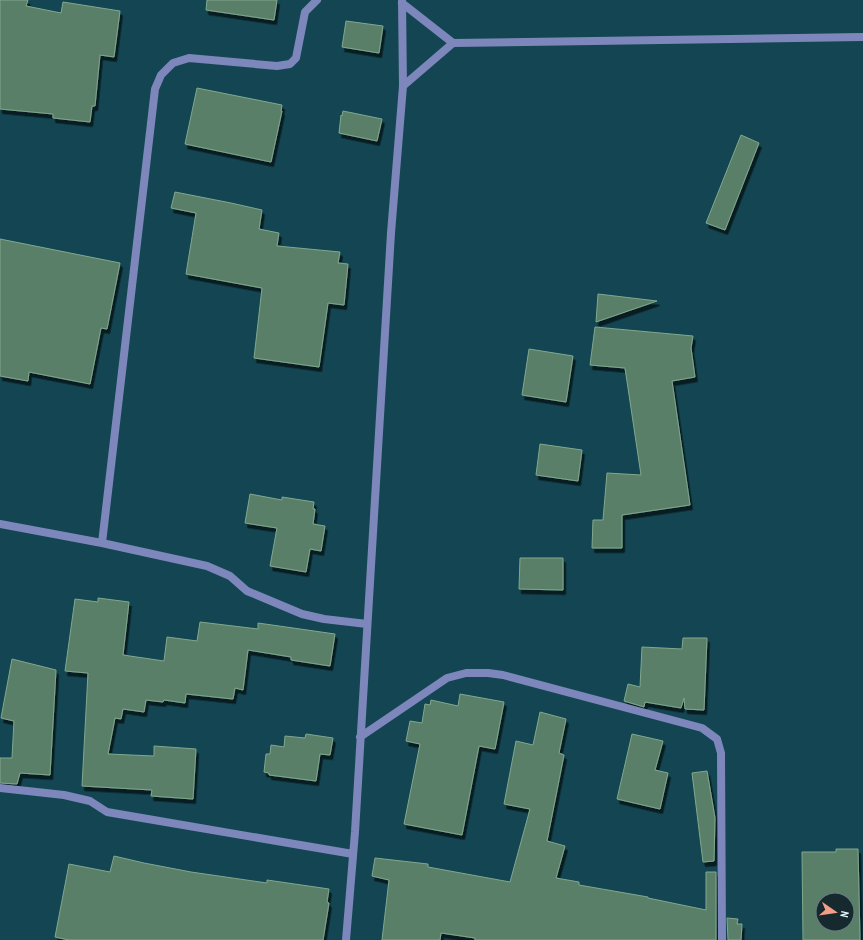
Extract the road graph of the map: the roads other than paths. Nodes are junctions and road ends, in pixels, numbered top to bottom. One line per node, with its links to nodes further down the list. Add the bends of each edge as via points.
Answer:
1 (317, 0): 7 (street, via 305,12 296,58 290,64 276,66 189,58 173,63 162,75 155,89)
2 (402, 1): 4 (street); 5 (street)
3 (863, 37): 4 (street)
4 (453, 43): 5 (street)
5 (403, 86): 8 (street, via 391,233)
6 (0, 524): 7 (street)
7 (102, 543): 8 (street, via 207,566 230,576 247,591 302,614)
8 (367, 624): 9 (street)
9 (360, 737): 11 (street); 13 (street, via 447,678 466,673 503,675 702,728 717,739 720,753)
10 (0, 788): 11 (street, via 64,795 90,801 107,812)
11 (353, 854): 12 (street)
12 (346, 940)
13 (722, 940)

